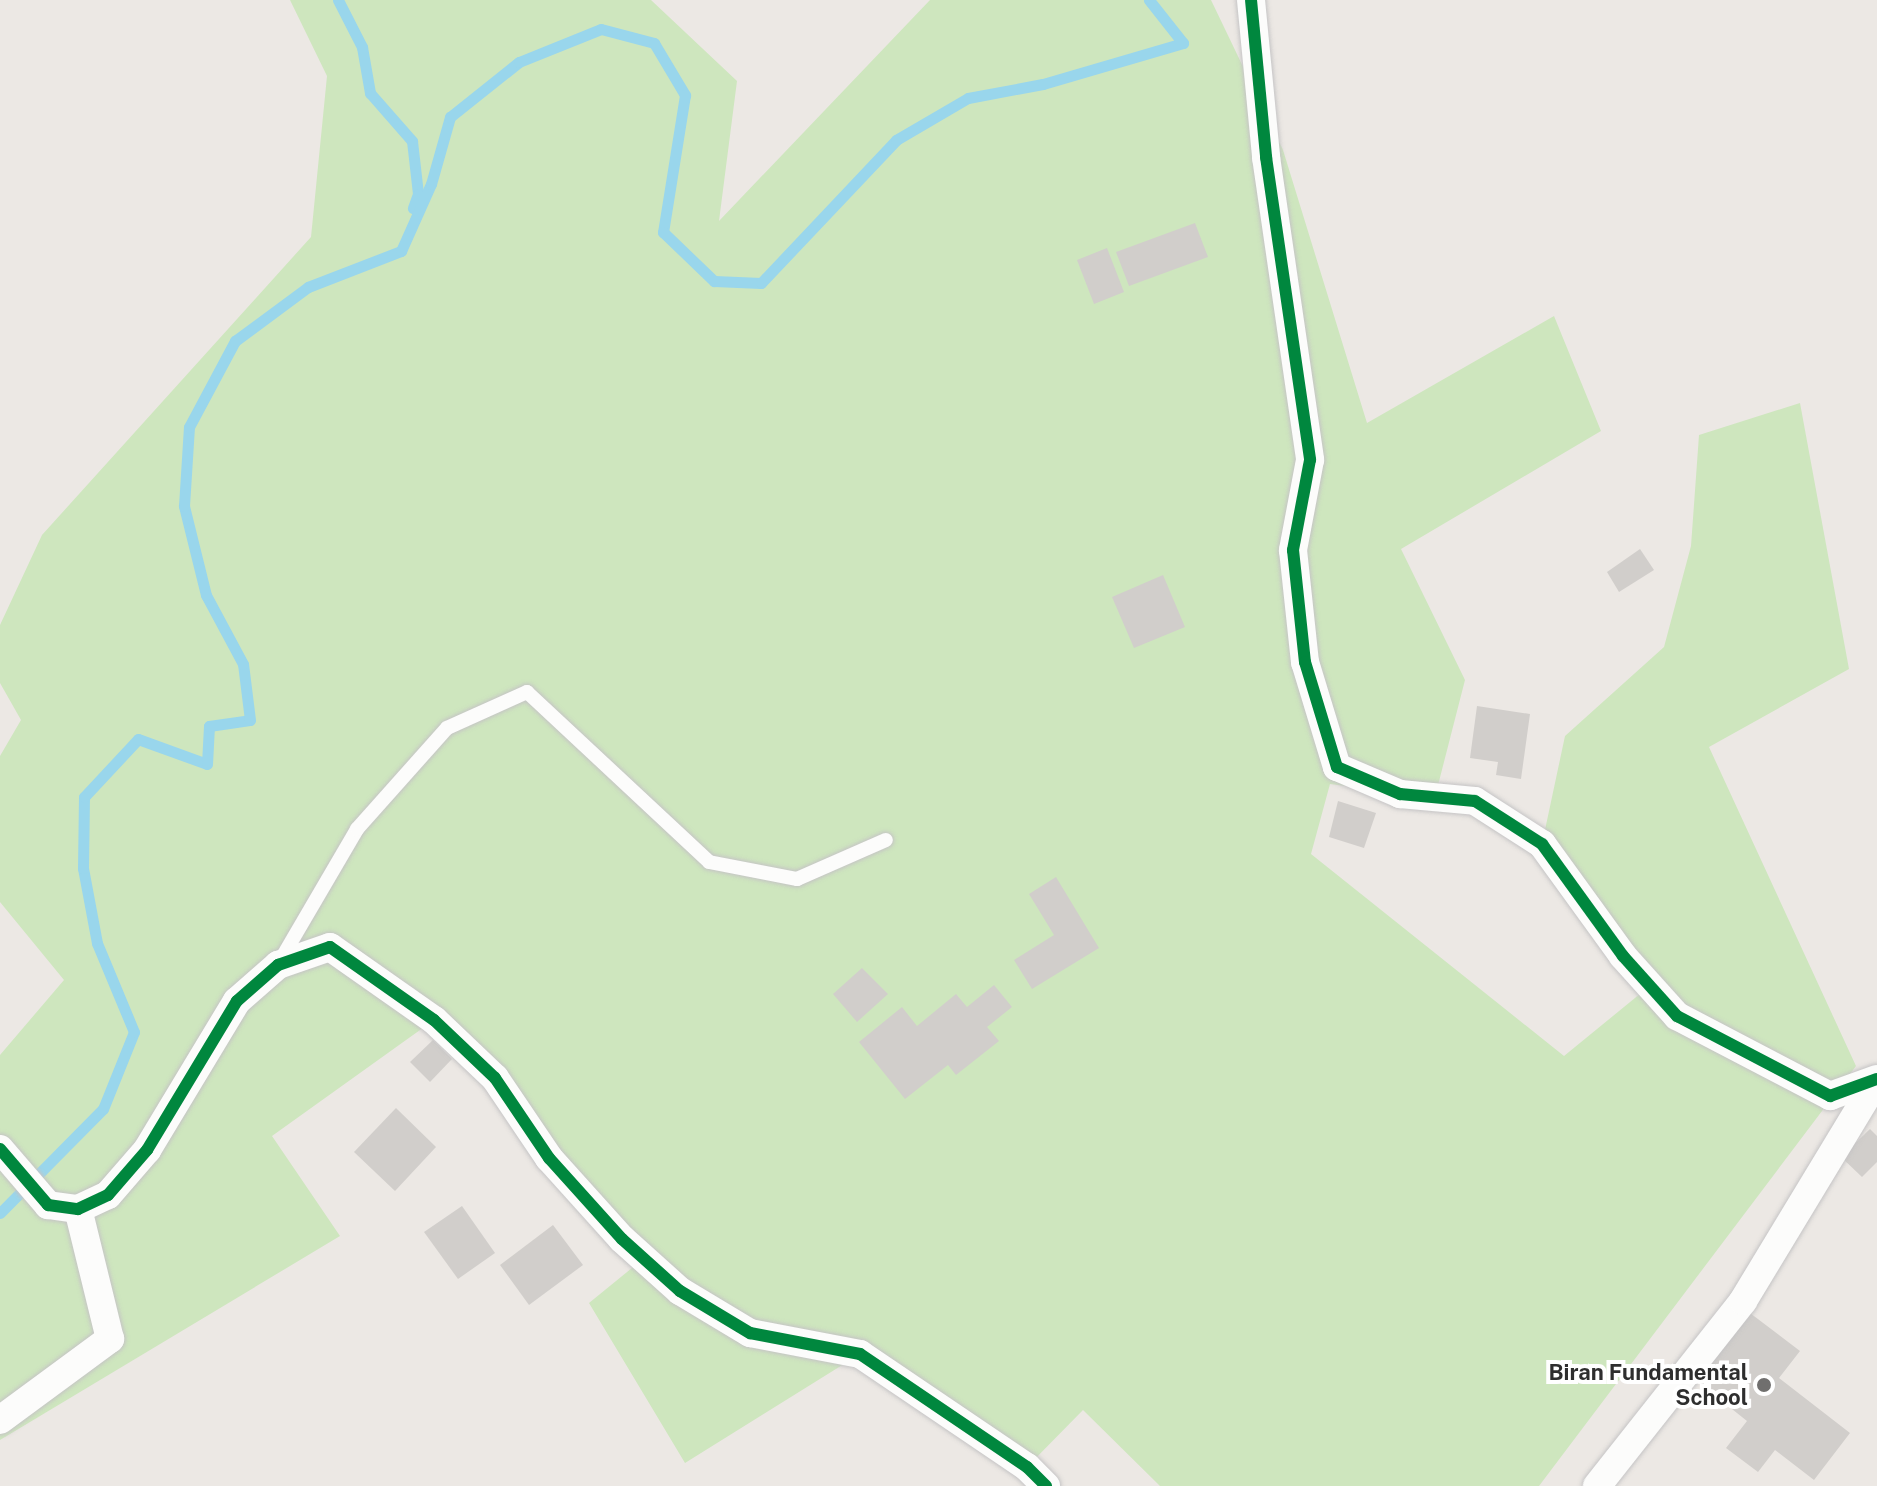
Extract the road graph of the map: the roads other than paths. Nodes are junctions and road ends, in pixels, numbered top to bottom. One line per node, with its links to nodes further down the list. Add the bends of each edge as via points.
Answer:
1 (1251, 0): 4 (street, via 1266,157 1310,460 1293,550 1305,662 1337,767 1400,794 1475,801 1542,844 1623,956 1677,1016 1830,1096)
2 (886, 840): 3 (lane, via 797,879 709,862 527,692 447,728 357,829)
3 (278, 965): 6 (street, via 237,1001 147,1150 108,1195); 8 (street, via 330,947 382,981 495,1078 549,1158 622,1239 680,1291 750,1333 860,1354 1027,1467)
4 (1877, 1080): 9 (street, via 1743,1301)
5 (0, 1149): 6 (street, via 48,1205)
6 (78, 1209): 7 (street, via 110,1339)
7 (0, 1420)
8 (1046, 1486)
9 (1597, 1486)

